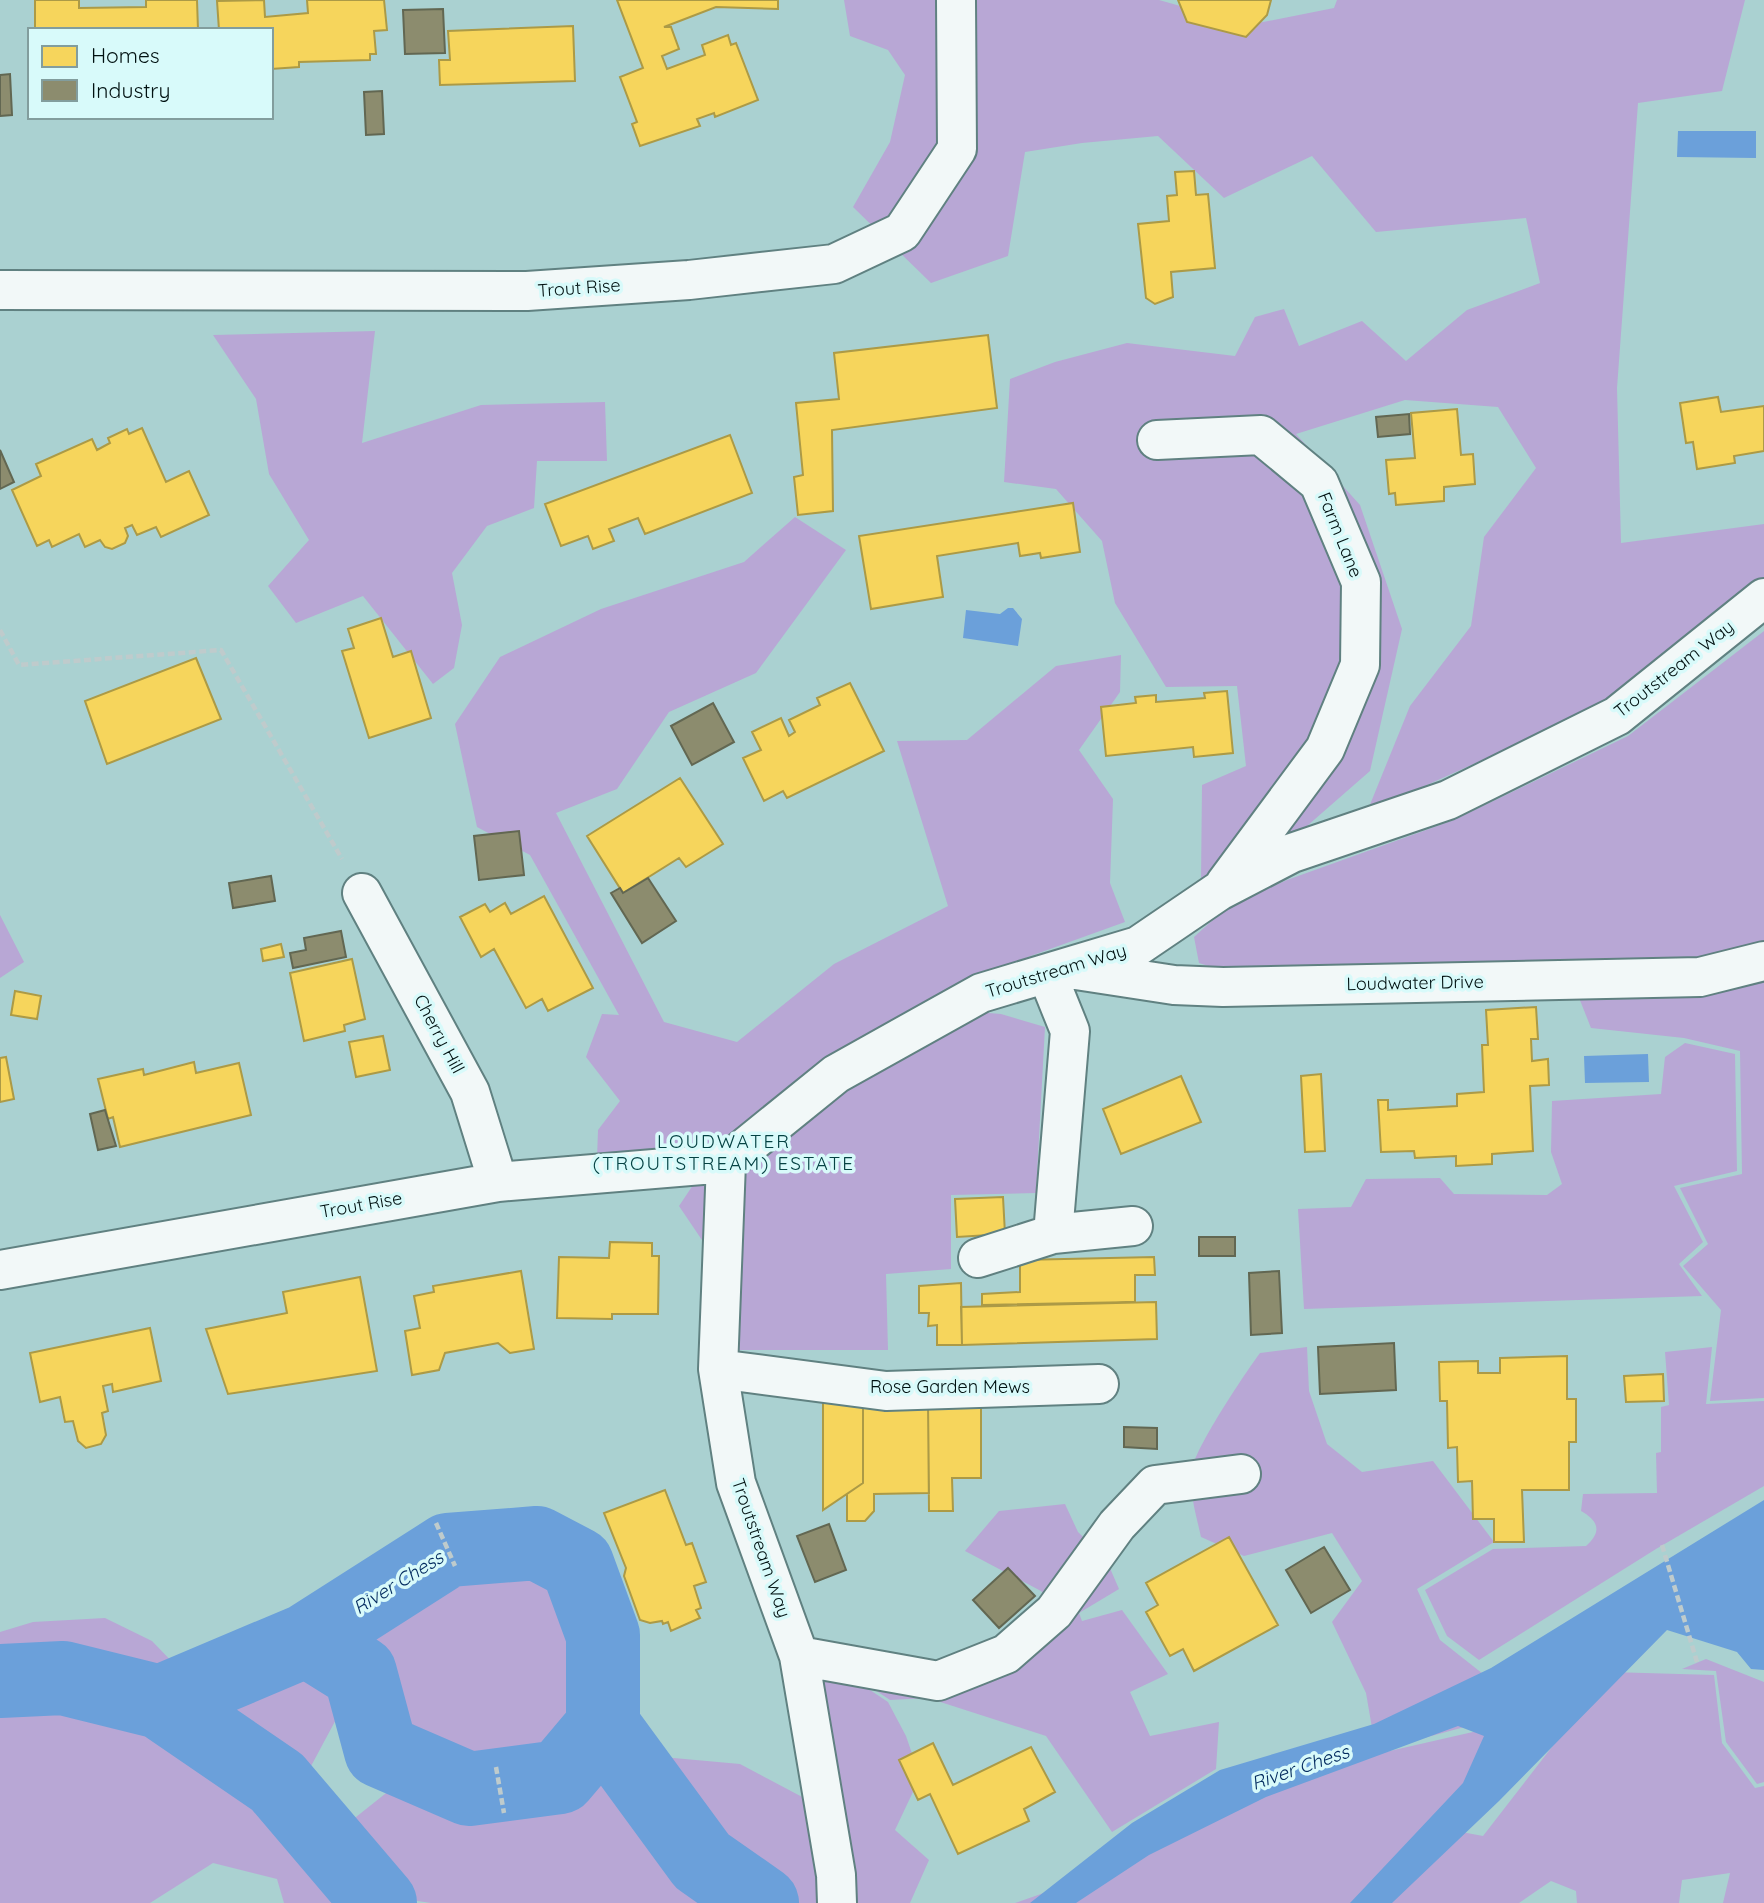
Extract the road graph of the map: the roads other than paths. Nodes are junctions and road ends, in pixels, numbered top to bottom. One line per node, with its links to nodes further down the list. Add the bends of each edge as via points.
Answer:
1 (956, 0): 2 (street, Trout Rise, via 957,149 902,232 834,264 527,291)
2 (0, 290)
3 (1157, 440): 5 (street, Farm Lane, via 1261,435 1319,483 1360,582 1360,666 1325,749)
4 (1764, 598): 5 (street, Troutstream Way, via 1617,716 1448,800 1292,853)
5 (1219, 891): 8 (street, Troutstream Way, via 1138,946)
6 (362, 893): 10 (street, Cherry Hill, via 470,1092)
7 (1764, 961): 8 (street, Loudwater Drive, via 1700,977 1234,987)
8 (1056, 971): 9 (street, Troutstream Way, via 981,993 845,1069); 12 (street, via 1070,1031)
9 (726, 1163): 10 (street, Trout Rise); 15 (street, Troutstream Way)
10 (498, 1182): 14 (street, Trout Rise)
11 (1133, 1226): 12 (street)
12 (1053, 1234): 13 (street)
13 (978, 1258)
14 (0, 1270)
15 (718, 1369): 16 (street, Rose Garden Mews, via 886,1391); 18 (street, Troutstream Way, via 736,1483)
16 (1099, 1384)
17 (1241, 1474): 18 (street, via 1155,1485 1117,1525 1054,1612 1006,1654 938,1681)
18 (799, 1656): 19 (street, Troutstream Way)
19 (836, 1889)

